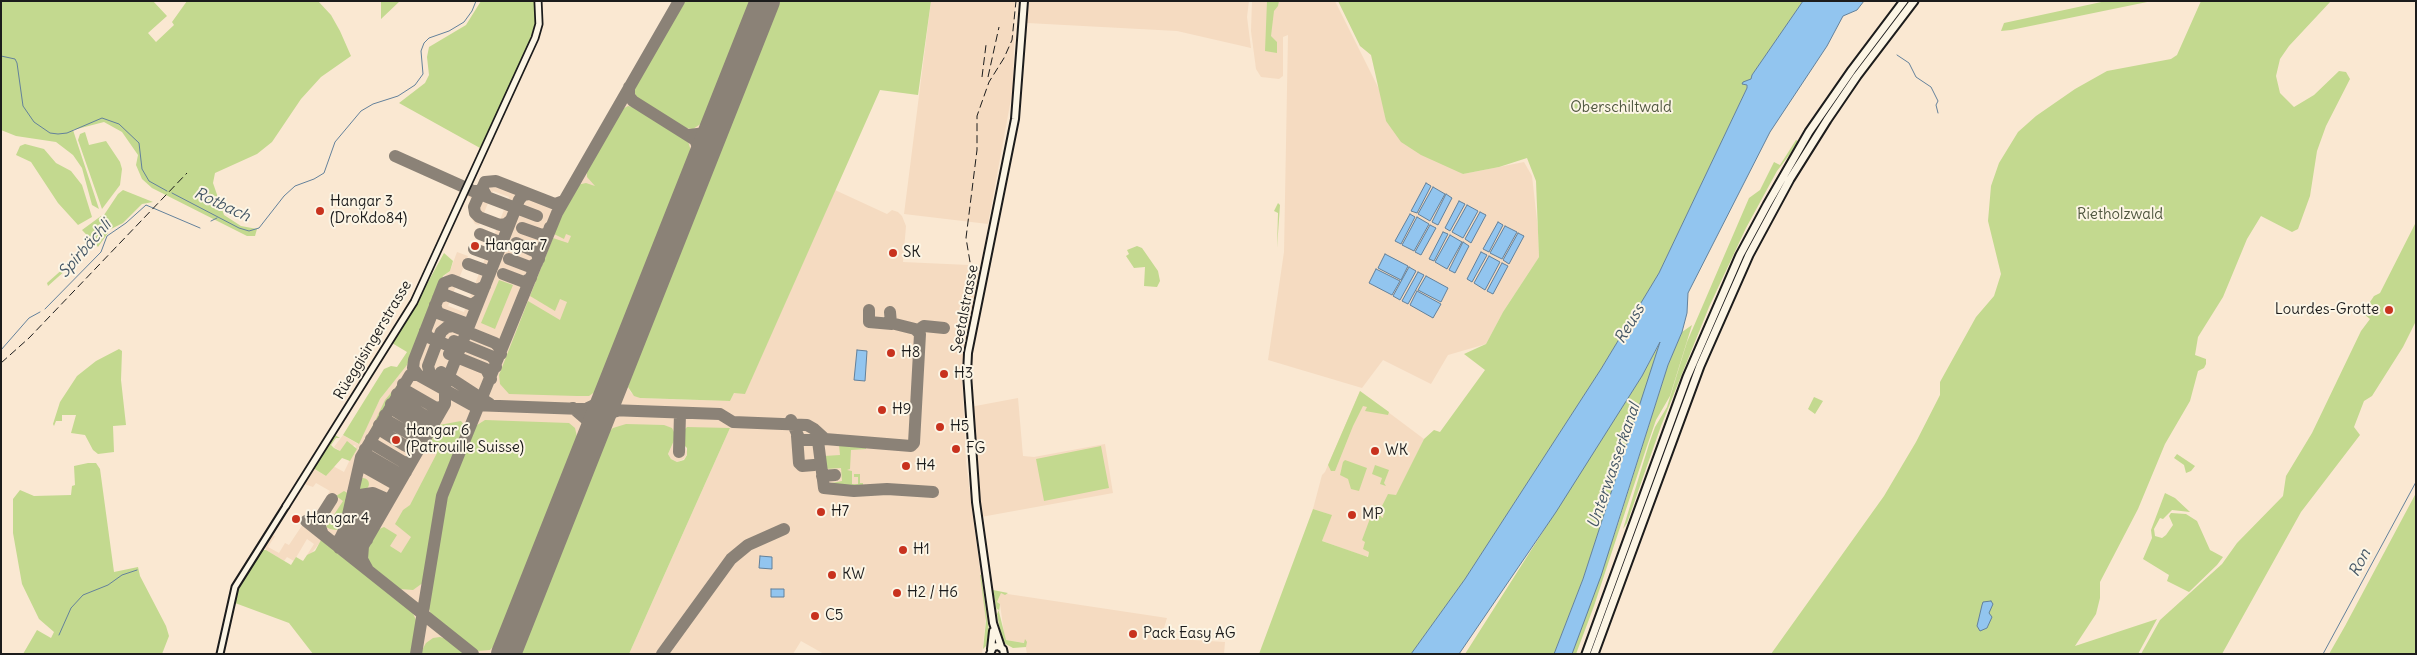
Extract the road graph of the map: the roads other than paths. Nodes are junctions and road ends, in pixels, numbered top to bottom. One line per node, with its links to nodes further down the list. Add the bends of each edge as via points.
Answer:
1 (538, 1): 5 (main road, Rüeggisingerstrasse, via 539,24 535,38 414,302)
2 (1024, 1): 6 (main road, Seetalstrasse, via 1015,119 967,365 973,478)
3 (1904, 1): 11 (highway, via 1809,132 1737,262 1687,377)
4 (1914, 1): 12 (highway, via 1826,120 1749,255 1697,373)
5 (286, 506): 9 (street, Rüeggisingerstrasse, via 235,587)
6 (993, 623): 7 (main road, Seetalstrasse); 8 (main road, Seetalstrasse)
7 (1001, 647): 8 (main road, via 996,646); 10 (main road, Seetalstrasse)
8 (991, 651)
9 (220, 654)
10 (1004, 654)
11 (1586, 654)
12 (1594, 654)

